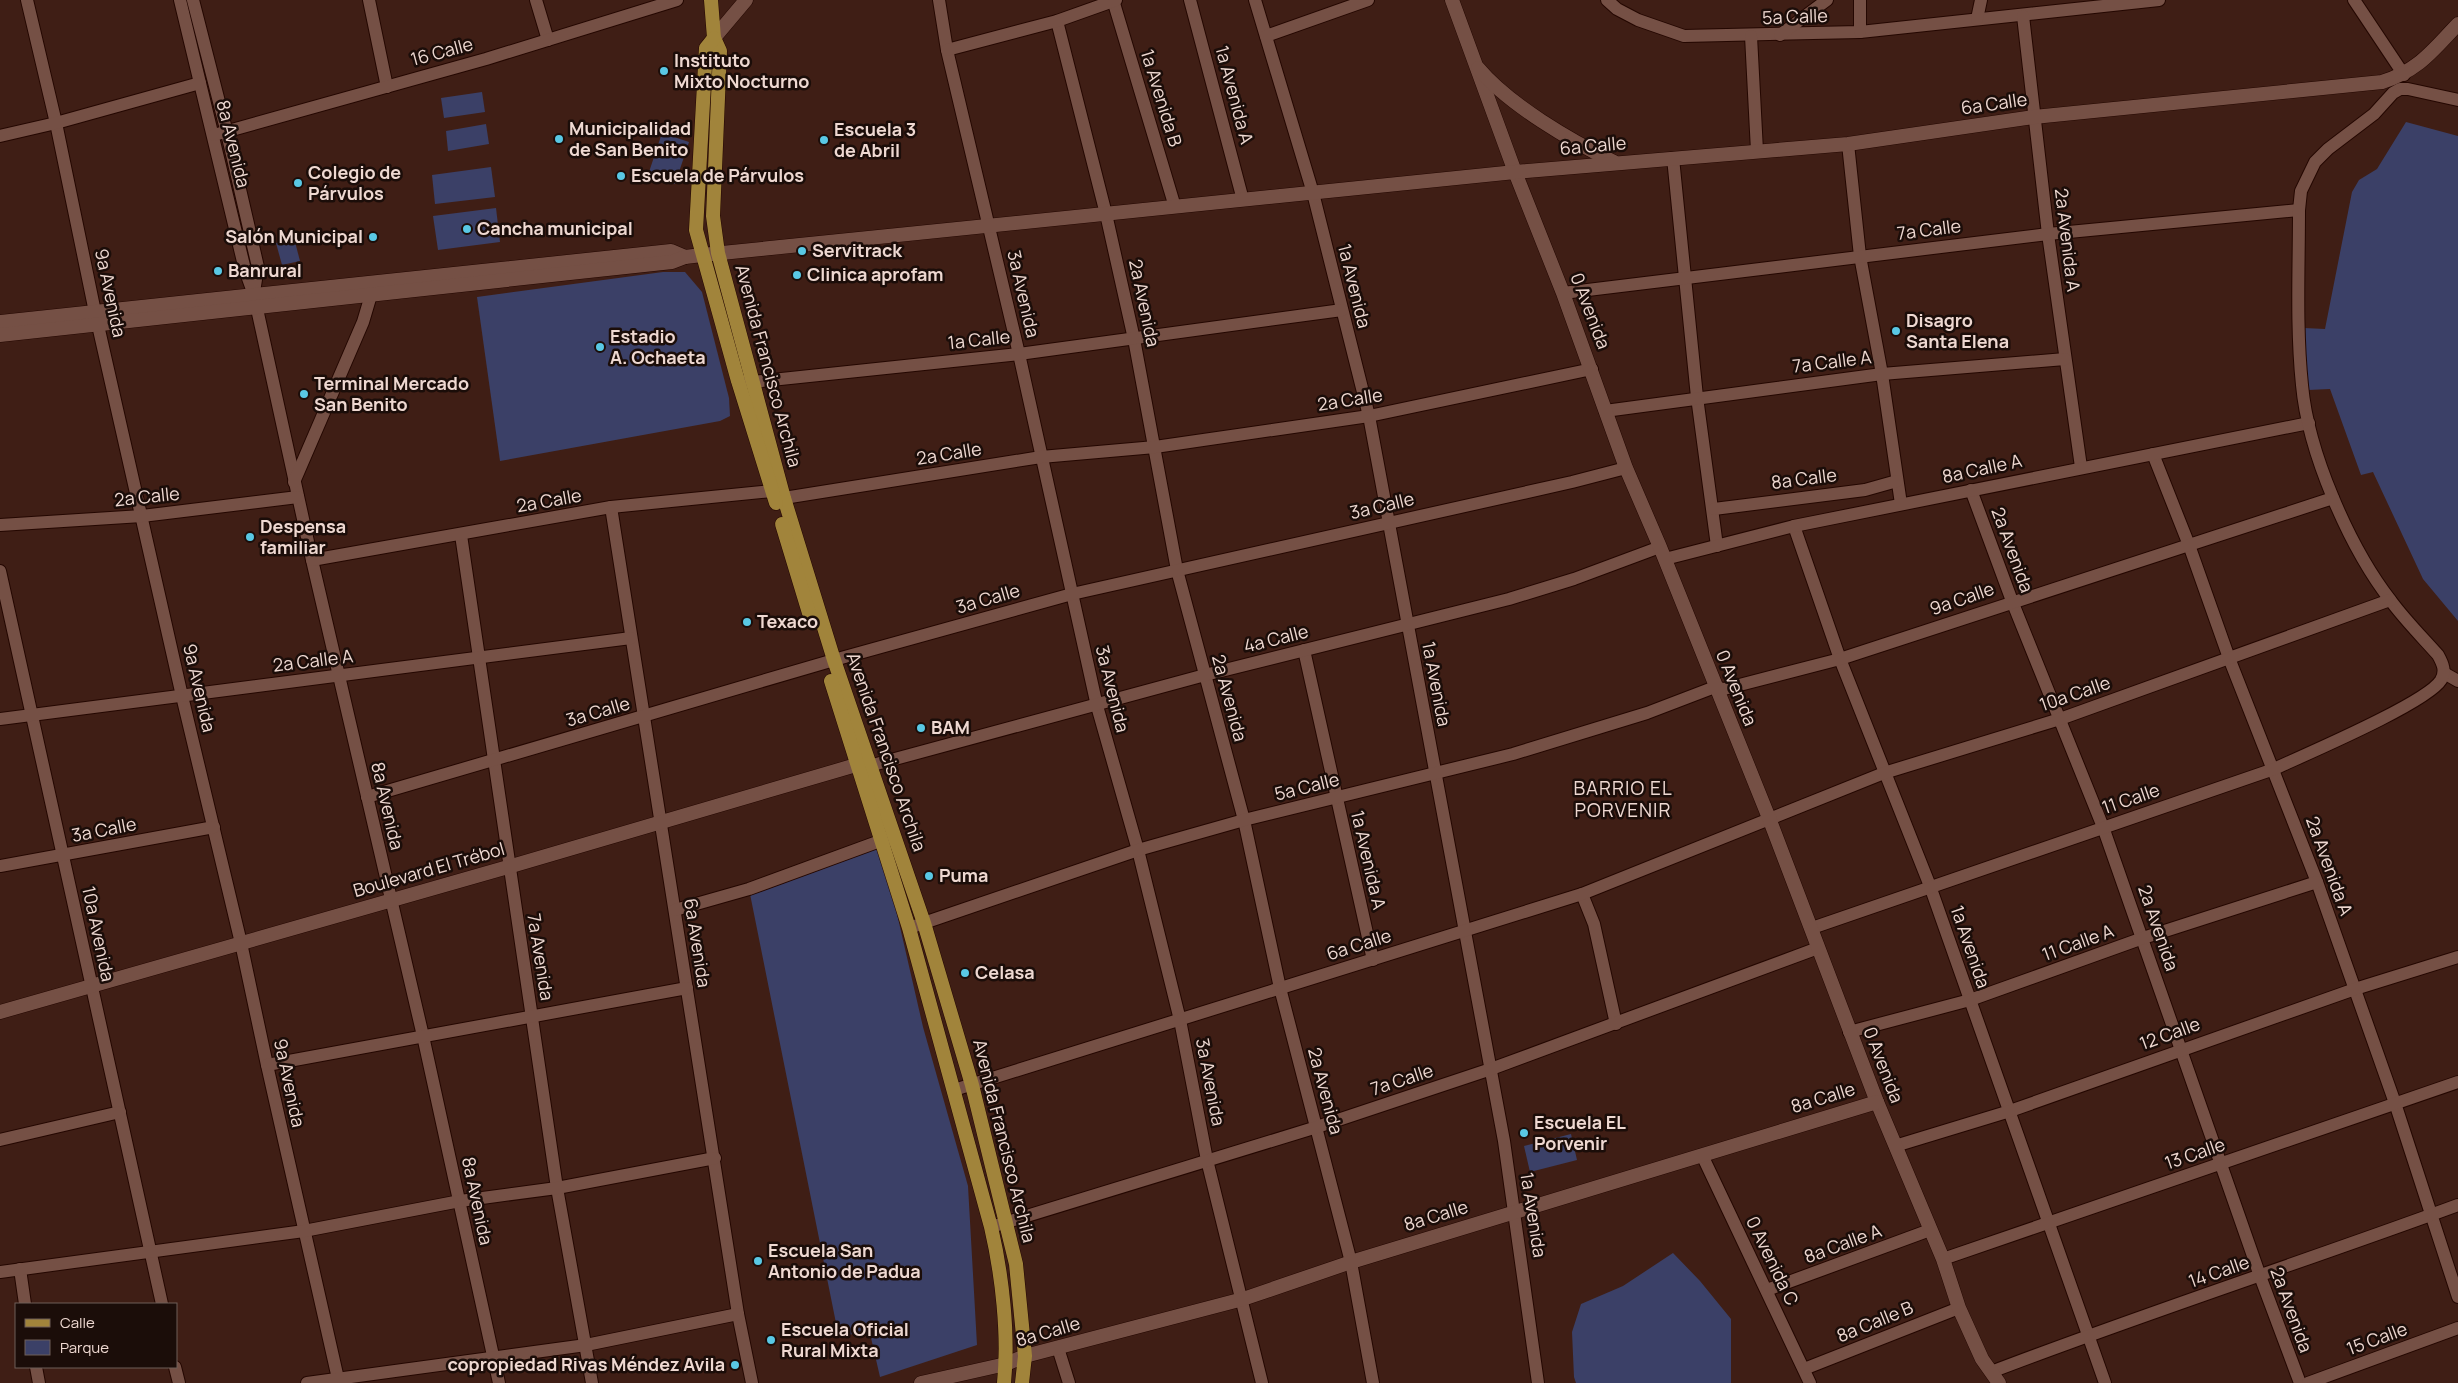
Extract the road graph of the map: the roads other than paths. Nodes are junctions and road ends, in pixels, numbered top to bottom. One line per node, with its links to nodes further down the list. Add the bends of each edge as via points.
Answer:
1 (27, 0): 39 (street, 9a Avenida)
2 (180, 0): 35 (street, 8a Avenida)
3 (193, 0): 40 (street, 8a Avenida)
4 (369, 0): 36 (street)
5 (536, 0): 31 (street)
6 (678, 0): 31 (street, 16 Calle)
7 (711, 0): 30 (main road, Avenida Francisco Archila)
8 (746, 0): 30 (street)
9 (939, 0): 32 (street, 3a Avenida)
10 (1114, 0): 24 (street); 50 (street, 1a Avenida B)
11 (1190, 0): 49 (street, 1a Avenida A)
12 (1255, 0): 28 (street, 1a Avenida)
13 (1368, 0): 28 (street)
14 (1452, 0): 33 (street, 0 Avenida)
15 (1607, 0): 29 (street, 5a Calle, via 1638,20 1684,36)
16 (1827, 0): 27 (street)
17 (1860, 0): 26 (street)
18 (1981, 0): 23 (street)
19 (2159, 0): 21 (street, 5a Calle)
20 (2354, 0): 34 (street)
21 (2084, 3): 22 (street, 5a Calle)
22 (2023, 16): 23 (street, 5a Calle); 38 (street, 2a Avenida A)
23 (1977, 19): 26 (street, 5a Calle)
24 (1057, 21): 32 (street); 52 (street, 2a Avenida)
25 (2458, 24): 34 (street, 6a Calle)
26 (1860, 32): 27 (street, 5a Calle)
27 (1780, 35): 29 (street, 5a Calle)
28 (1266, 36): 48 (street, 1a Avenida)
29 (1751, 36): 44 (street)
30 (714, 38): 55 (main road, Avenida Francisco Archila, via 720,51 713,216); 56 (main road, Avenida Francisco Archila, via 706,48 696,214)
31 (548, 40): 36 (street, 16 Calle)
32 (947, 50): 53 (street, 3a Avenida)
33 (1478, 68): 46 (street, via 1491,84 1574,142); 47 (street, 0 Avenida)
34 (2404, 75): 38 (street, 6a Calle, via 2382,82 2342,87)
35 (200, 83): 39 (street); 41 (street, 8a Avenida)
36 (387, 87): 40 (street, 16 Calle)
37 (2458, 100): 51 (street, via 2408,89 2394,92 2374,114 2315,162 2301,191)
38 (2034, 117): 43 (street, 6a Calle); 54 (street, 2a Avenida A)
39 (56, 123): 42 (street); 64 (street, 9a Avenida)
40 (227, 133): 41 (street, 16 Calle); 62 (street, 8a Avenida, via 258,267)
41 (214, 135): 62 (street, 8a Avenida)
42 (0, 136)
43 (1848, 144): 44 (street, 6a Calle); 57 (street)
44 (1757, 151): 45 (street, 6a Calle)
45 (1673, 158): 46 (street, 6a Calle); 59 (street)
46 (1615, 163): 47 (street, 6a Calle)
47 (1515, 172): 48 (street, 6a Calle); 60 (street, 0 Avenida)
48 (1312, 193): 49 (street, 6a Calle); 63 (street, 1a Avenida)
49 (1243, 200): 50 (street, 6a Calle)
50 (1175, 207): 52 (street, 6a Calle)
51 (2299, 210): 54 (street, 7a Calle); 77 (street, via 2300,354)
52 (1106, 214): 53 (street, 6a Calle); 67 (street, 2a Avenida)
53 (989, 226): 55 (street, 6a Calle); 68 (street, 3a Avenida)
54 (2048, 234): 57 (street, 7a Calle); 69 (street, 2a Avenida A)
55 (718, 253): 56 (street, 6a Calle); 73 (main road, Avenida Francisco Archila)
56 (702, 255): 58 (street, 6a Calle); 72 (main road, Avenida Francisco Archila)
57 (1860, 256): 59 (street, 7a Calle); 71 (street)
58 (685, 257): 61 (street, via 672,262); 62 (street, via 671,251)
59 (1687, 278): 60 (street, 7a Calle); 74 (street)
60 (1563, 293): 70 (street, 0 Avenida)
61 (371, 294): 62 (street); 84 (street, via 363,322)
62 (255, 301): 64 (street); 84 (street, 8a Avenida)
63 (1342, 310): 67 (street, 1a Calle); 76 (street, 1a Avenida)
64 (97, 318): 65 (street); 66 (street); 92 (street, 9a Avenida)
65 (0, 322)
66 (0, 335)
67 (1134, 340): 68 (street, 1a Calle); 78 (street, 2a Avenida)
68 (1019, 354): 73 (street, 1a Calle); 80 (street, 3a Avenida)
69 (2065, 359): 71 (street, 7a Calle A); 81 (street, 2a Avenida A)
70 (1592, 369): 75 (street, 0 Avenida); 76 (street, 2a Calle)
71 (1882, 374): 74 (street, 7a Calle A); 83 (street)
72 (738, 381): 73 (street, 1a Calle); 86 (main road, Avenida Francisco Archila)
73 (753, 382): 86 (main road, Avenida Francisco Archila)
74 (1697, 397): 75 (street, 7a Calle A); 91 (street)
75 (1605, 411): 82 (street, 0 Avenida)
76 (1369, 416): 78 (street, 2a Calle); 93 (street, 1a Avenida)
77 (2309, 423): 79 (street, 8a Calle A); 88 (street)
78 (1155, 447): 80 (street, 2a Calle); 101 (street, 2a Avenida)
79 (2153, 454): 81 (street, 8a Calle A); 97 (street, 2a Avenida A)
80 (1041, 457): 86 (street, 2a Calle); 103 (street, 3a Avenida)
81 (2082, 467): 85 (street, 8a Calle A)
82 (1626, 468): 93 (street, 3a Calle); 99 (street, 0 Avenida)
83 (1897, 481): 89 (street); 91 (street, 8a Calle, via 1865,490)
84 (294, 482): 87 (street, 8a Avenida)
85 (1971, 490): 89 (street, 8a Calle A); 105 (street, 2a Avenida)
86 (778, 495): 90 (street, 2a Calle); 112 (main road, Avenida Francisco Archila)
87 (298, 497): 92 (street, 2a Calle); 100 (street, 8a Avenida)
88 (2333, 498): 97 (street, 9a Calle); 104 (street, via 2357,548)
89 (1901, 504): 95 (street, 8a Calle A)
90 (611, 508): 96 (street, 2a Calle); 107 (street, 6a Avenida)
91 (1714, 509): 98 (street)
92 (142, 516): 94 (street, 2a Calle); 118 (street, 9a Avenida)
93 (1389, 522): 101 (street, 3a Calle); 106 (street, 1a Avenida)
94 (0, 525)
95 (1794, 526): 98 (street, 8a Calle A); 111 (street, 1a Avenida)
96 (461, 535): 100 (street, 2a Calle); 109 (street, 7a Avenida)
97 (2189, 545): 105 (street, 9a Calle); 110 (street, 2a Avenida A)
98 (1717, 546): 99 (street, 8a Calle A)
99 (1663, 553): 106 (street, 4a Calle); 117 (street, 0 Avenida)
100 (312, 560): 114 (street, 8a Avenida)
101 (1177, 570): 103 (street, 3a Calle); 115 (street, 2a Avenida)
102 (0, 571): 120 (street, 10a Avenida)
103 (1072, 594): 112 (street, 3a Calle); 119 (street, 3a Avenida)
104 (2390, 600): 110 (street, 10a Calle); 113 (street, via 2438,655)
105 (2012, 601): 111 (street, 9a Calle); 123 (street, 2a Avenida)
106 (1407, 625): 108 (street, 4a Calle); 127 (street, 1a Avenida)
107 (631, 638): 109 (street, 2a Calle A); 121 (street, 6a Avenida)
108 (1304, 650): 115 (street, 4a Calle); 130 (street, 1a Avenida A)
109 (479, 657): 114 (street, 2a Calle A); 124 (street, 7a Avenida)
110 (2229, 658): 123 (street, 10a Calle); 126 (street, 2a Avenida A)
111 (1840, 659): 117 (street, 9a Calle, via 1724,689); 128 (street, 1a Avenida)
112 (830, 662): 121 (street, 3a Calle); 125 (main road, Avenida Francisco Archila)
113 (2444, 673): 116 (street); 126 (street, 11 Calle, via 2435,688 2343,738)
114 (339, 676): 118 (street, 2a Calle A); 129 (street, 8a Avenida)
115 (1206, 676): 119 (street, 4a Calle); 132 (street, 2a Avenida)
116 (2458, 681)
117 (1715, 687): 127 (street, 5a Calle, via 1574,736); 131 (street, 0 Avenida)
118 (182, 696): 120 (street, 2a Calle A); 134 (street, 9a Avenida)
119 (1097, 706): 125 (street, 4a Calle); 138 (street, 3a Avenida)
120 (33, 715): 122 (street, 2a Calle A); 139 (street, 10a Avenida)
121 (644, 717): 124 (street, 3a Calle); 133 (street, 6a Avenida)
122 (0, 719)
123 (2060, 719): 128 (street, 10a Calle); 135 (street, 2a Avenida)
124 (494, 760): 129 (street, 3a Calle); 141 (street, 7a Avenida)
125 (862, 766): 133 (street, Boulevard El Trébol); 136 (main road, Avenida Francisco Archila); 137 (main road, Avenida Francisco Archila)
126 (2274, 769): 135 (street, 11 Calle); 142 (street, 2a Avenida A)
127 (1434, 772): 130 (street, 5a Calle); 150 (street, 1a Avenida)
128 (1884, 773): 131 (street, 10a Calle); 143 (street, 1a Avenida)
129 (367, 797): 145 (street, 8a Avenida)
130 (1336, 798): 132 (street, 5a Calle); 155 (street, 1a Avenida A)
131 (1769, 818): 144 (street, 6a Calle); 149 (street, 0 Avenida)
132 (1244, 820): 138 (street, 5a Calle); 158 (street, 2a Avenida)
133 (660, 821): 141 (street, Boulevard El Trébol); 146 (street, 6a Avenida)
134 (214, 827): 139 (street, 3a Calle); 152 (street, 9a Avenida)
135 (2103, 827): 143 (street, 11 Calle); 151 (street, 2a Avenida)
136 (896, 835): 137 (street); 147 (main road, Avenida Francisco Archila)
137 (880, 840): 146 (street, via 749,890); 148 (main road, Avenida Francisco Archila)
138 (1138, 850): 147 (street, 5a Calle); 163 (street, 3a Avenida)
139 (63, 855): 140 (street, 3a Calle); 156 (street, 10a Avenida)
140 (0, 866)
141 (508, 867): 145 (street, Boulevard El Trébol); 162 (street, 7a Avenida)
142 (2317, 882): 151 (street, 11 Calle A); 159 (street, 2a Avenida A)
143 (1930, 886): 149 (street, 11 Calle); 160 (street, 1a Avenida)
144 (1582, 894): 150 (street, 6a Calle); 164 (street, via 1594,924)
145 (391, 899): 152 (street, Boulevard El Trébol); 166 (street, 8a Avenida)
146 (674, 910): 157 (street, 6a Avenida)
147 (924, 922): 148 (street, 5a Calle); 171 (main road, Avenida Francisco Archila)
148 (909, 928): 172 (main road, Avenida Francisco Archila)
149 (1812, 928): 153 (street, 0 Avenida)
150 (1464, 932): 155 (street, 6a Calle); 169 (street, 1a Avenida)
151 (2143, 938): 160 (street, 11 Calle A); 167 (street, 2a Avenida)
152 (242, 942): 156 (street, Boulevard El Trébol); 168 (street, 9a Avenida)
153 (1818, 948): 164 (street, 7a Calle); 165 (street, 0 Avenida)
154 (2458, 957): 159 (street, 12 Calle)
155 (1372, 960): 158 (street, 6a Calle)
156 (91, 986): 161 (street, Boulevard El Trébol); 176 (street, 10a Avenida)
157 (687, 988): 162 (street); 181 (street, 6a Avenida)
158 (1280, 988): 163 (street, 6a Calle); 177 (street, 2a Avenida)
159 (2355, 989): 167 (street, 12 Calle); 174 (street, 2a Avenida A)
160 (1970, 1000): 165 (street, 11 Calle A); 175 (street, 1a Avenida)
161 (0, 1012)
162 (532, 1016): 166 (street); 184 (street, 7a Avenida)
163 (1180, 1020): 171 (street, 6a Calle); 182 (street, 3a Avenida)
164 (1616, 1024): 169 (street, 7a Calle)
165 (1850, 1032): 173 (street, 0 Avenida)
166 (423, 1036): 168 (street); 185 (street, 8a Avenida)
167 (2181, 1049): 175 (street, 12 Calle); 183 (street, 2a Avenida)
168 (267, 1065): 193 (street, 9a Avenida)
169 (1491, 1069): 177 (street, 7a Calle); 187 (street, 1a Avenida)
170 (2458, 1082): 174 (street, 13 Calle)
171 (972, 1085): 172 (street, 6a Calle); 190 (main road, Avenida Francisco Archila)
172 (954, 1090): 191 (main road, Avenida Francisco Archila)
173 (1877, 1102): 179 (street, 0 Avenida); 180 (street, 8a Calle)
174 (2394, 1103): 183 (street, 13 Calle); 188 (street, 2a Avenida A)
175 (2010, 1111): 179 (street, 12 Calle); 189 (street, 1a Avenida)
176 (120, 1112): 178 (street); 194 (street, 10a Avenida)
177 (1317, 1126): 182 (street, 7a Calle); 196 (street, 2a Avenida)
178 (0, 1140)
179 (1895, 1146): 192 (street, 0 Avenida)
180 (1702, 1155): 187 (street, 8a Calle); 200 (street, 0 Avenida C)
181 (715, 1158): 184 (street); 206 (street, 6a Avenida)
182 (1207, 1160): 190 (street, 7a Calle); 202 (street, 3a Avenida)
183 (2220, 1163): 189 (street, 13 Calle); 199 (street, 2a Avenida)
184 (557, 1188): 185 (street); 209 (street, 7a Avenida)
185 (460, 1201): 193 (street); 212 (street, 8a Avenida)
186 (2458, 1205): 188 (street, 14 Calle)
187 (1515, 1212): 196 (street, 8a Calle); 231 (street, 1a Avenida)
188 (2430, 1215): 199 (street, 14 Calle); 201 (street, 2a Avenida A)
189 (2047, 1223): 195 (street, 13 Calle); 208 (street, 1a Avenida)
190 (1006, 1224): 191 (street, 7a Calle); 211 (main road, Avenida Francisco Archila, via 1016,1264)
191 (991, 1227): 213 (main road, Avenida Francisco Archila, via 1000,1262)
192 (1930, 1230): 195 (street, 0 Avenida); 200 (street, 8a Calle A)
193 (304, 1231): 194 (street); 218 (street, 9a Avenida)
194 (152, 1253): 197 (street); 204 (street, 10a Avenida)
195 (1943, 1259): 205 (street, 0 Avenida)
196 (1351, 1262): 202 (street, 8a Calle); 230 (street, 2a Avenida)
197 (20, 1269): 198 (street); 203 (street)
198 (0, 1272)
199 (2260, 1276): 208 (street, 14 Calle); 234 (street, 2a Avenida)
200 (1767, 1290): 216 (street, 0 Avenida C)
201 (2458, 1297)
202 (1242, 1299): 210 (street, 8a Calle); 229 (street, 3a Avenida)
203 (26, 1303)
204 (162, 1303)
205 (1960, 1308): 216 (street, 8a Calle B); 217 (street, 0 Avenida, via 1982,1359)
206 (738, 1314): 209 (street); 224 (street, 6a Avenida)
207 (2458, 1328): 235 (street, 15 Calle)
208 (2088, 1335): 217 (street, 14 Calle); 233 (street, 1a Avenida)
209 (586, 1345): 212 (street); 223 (street, 7a Avenida)
210 (1058, 1348): 211 (street, 8a Calle); 228 (street)
211 (1025, 1356): 213 (street, 8a Calle); 227 (main road, Avenida Francisco Archila)
212 (493, 1357): 218 (street); 222 (street, 8a Avenida)
213 (1006, 1364): 225 (street, 8a Calle); 226 (main road, Avenida Francisco Archila)
214 (36, 1368): 219 (street)
215 (176, 1368): 220 (street)
216 (1804, 1369): 232 (street, 0 Avenida C)
217 (1995, 1377)
218 (338, 1381): 221 (street)
219 (38, 1383)
220 (179, 1383)
221 (307, 1383)
222 (499, 1383)
223 (592, 1383)
224 (752, 1383)
225 (921, 1383)
226 (1004, 1383)
227 (1022, 1383)
228 (1069, 1383)
229 (1262, 1383)
230 (1373, 1383)
231 (1538, 1383)
232 (1810, 1383)
233 (2105, 1383)
234 (2300, 1383)
235 (2308, 1383)

